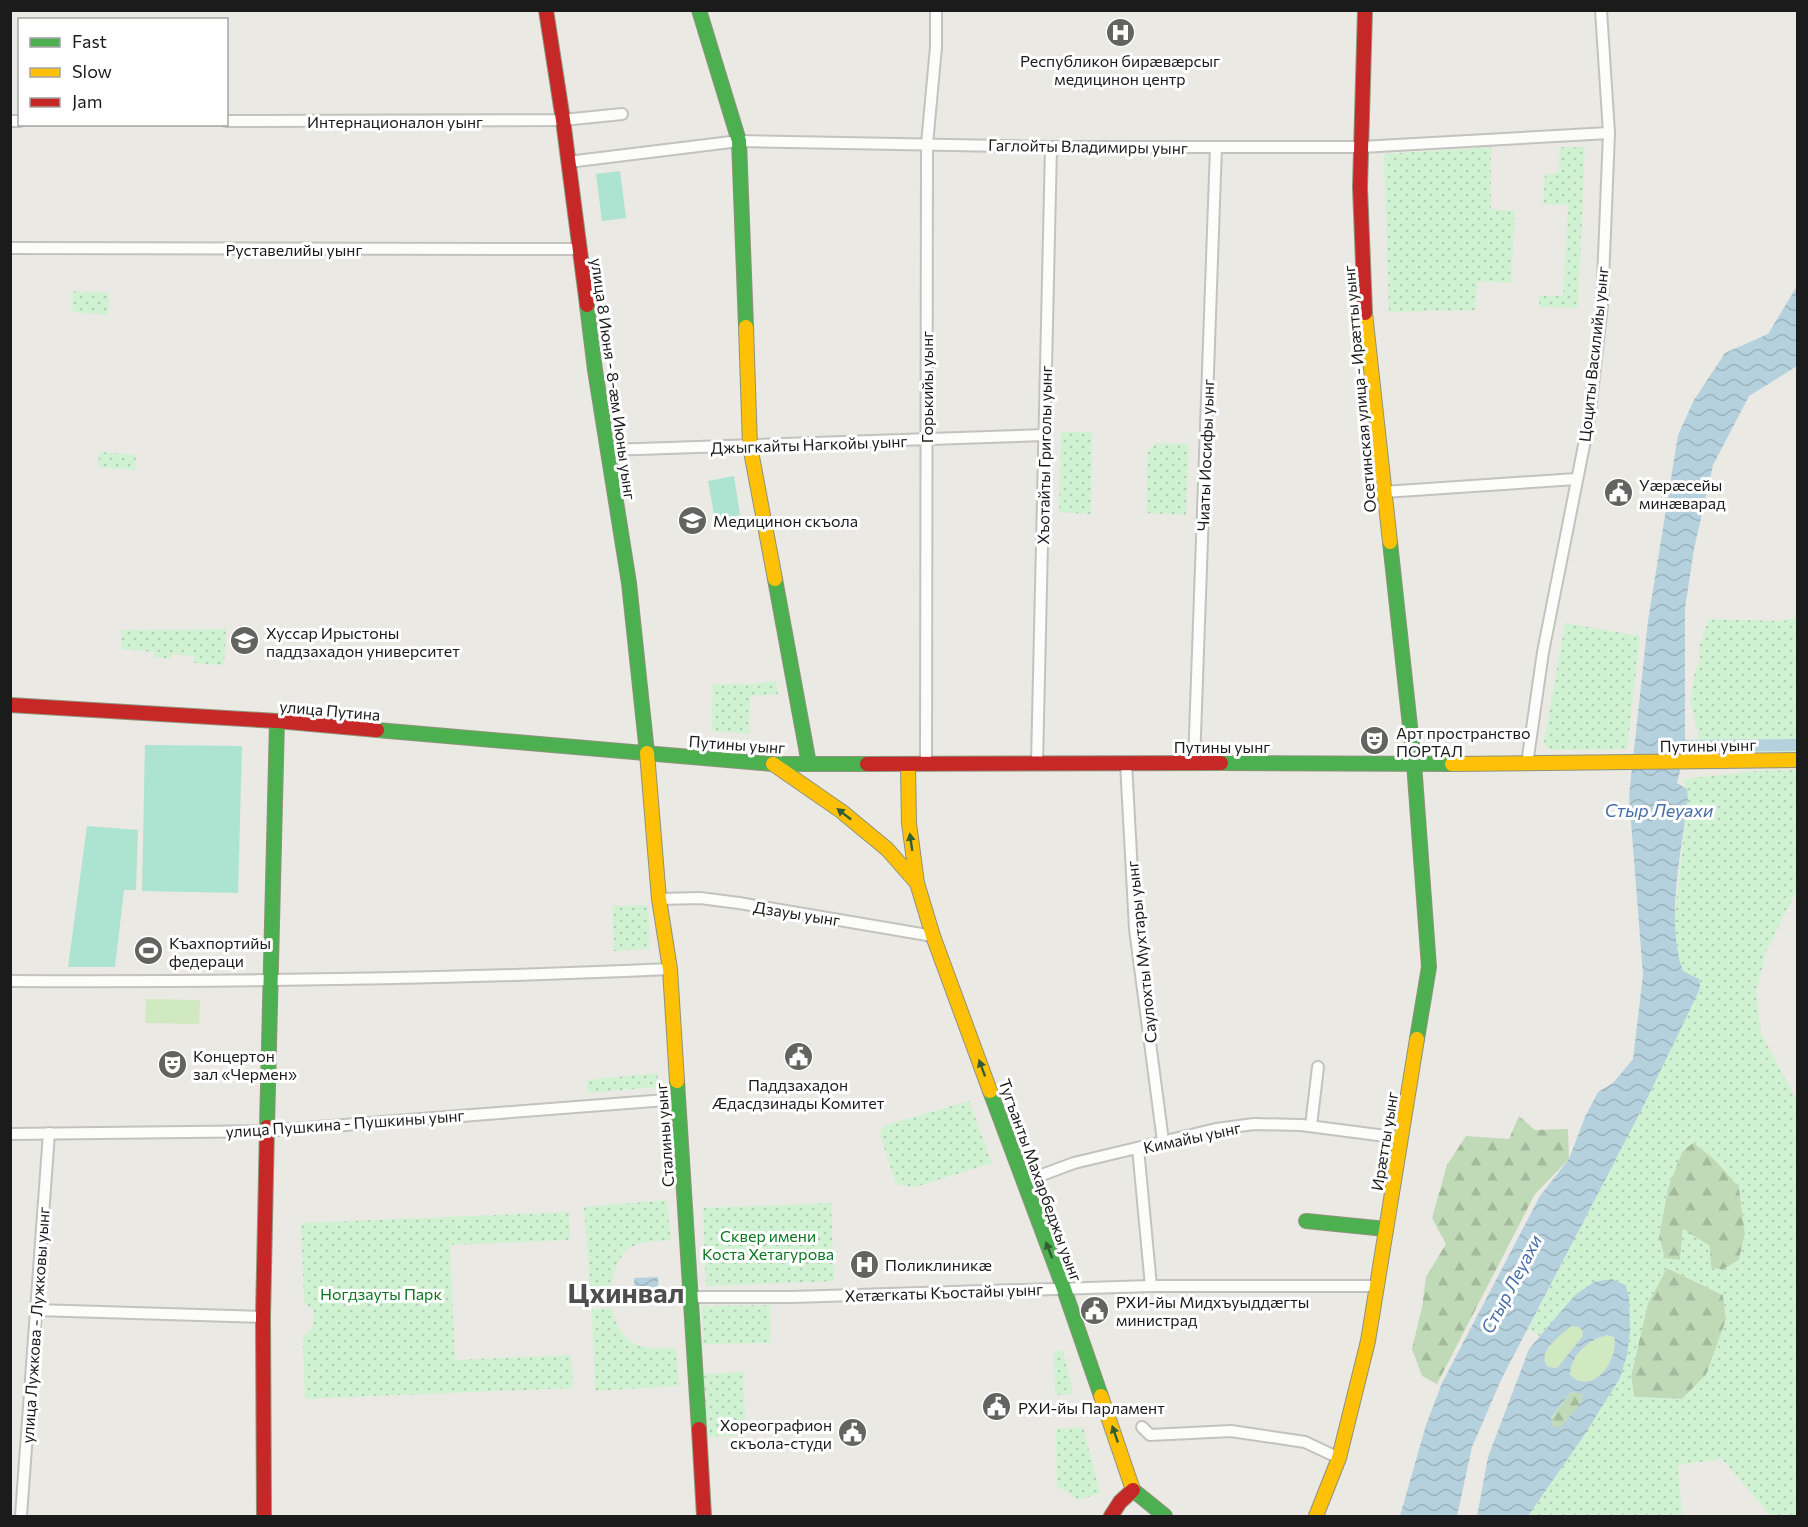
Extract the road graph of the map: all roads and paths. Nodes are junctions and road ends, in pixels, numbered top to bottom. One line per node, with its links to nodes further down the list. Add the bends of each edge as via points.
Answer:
1 (546, 10): 7 (main road, улица 8 Июня - 8-ӕм Июны уынг)
2 (699, 10): 10 (main road)
3 (936, 10): 11 (street, Горькийы уынг)
4 (1365, 10): 14 (main road, Осетинская улица - Ирæтты уынг)
5 (1601, 10): 9 (street, Цоциты Василийы уынг)
6 (622, 114): 7 (street, Интернационалон уынг)
7 (563, 120): 8 (street, Интернационалон уынг); 15 (main road, улица 8 Июня - 8-ӕм Июны уынг)
8 (228, 121)
9 (1609, 133): 14 (street, Гаглойты Владимиры уынг); 22 (street, Цоциты Василийы уынг, via 1602,305 1588,420)
10 (739, 141): 11 (street, Гаглойты Владимиры уынг); 15 (street, Гаглойты Владимиры уынг); 20 (main road)
11 (927, 144): 12 (street, Гаглойты Владимиры уынг); 19 (street, Горькийы уынг)
12 (1051, 147): 13 (street, Гаглойты Владимиры уынг); 18 (street, Хъотайты Григолы уынг)
13 (1216, 147): 14 (street, Гаглойты Владимиры уынг); 30 (street, Чиаты Иосифы уынг)
14 (1361, 147): 23 (main road, Осетинская улица - Ирæтты уынг, via 1365,316)
15 (568, 162): 17 (main road, улица 8 Июня - 8-ӕм Июны уынг)
16 (10, 248): 17 (street, Руставелийы уынг)
17 (578, 249): 21 (main road, улица 8 Июня - 8-ӕм Июны уынг)
18 (1044, 435): 19 (street, Джыгкайты Нагкойы уынг); 28 (street, Хъотайты Григолы уынг)
19 (926, 439): 20 (street, Джыгкайты Нагкойы уынг); 35 (street, Горькийы уынг)
20 (750, 446): 21 (street, Джыгкайты Нагкойы уынг); 33 (main road)
21 (609, 450): 26 (main road, улица 8 Июня - 8-ӕм Июны уынг)
22 (1576, 479): 23 (street); 36 (street, Цоциты Василийы уынг, via 1542,652)
23 (1384, 492): 31 (main road, Осетинская улица - Ирæтты уынг)
24 (10, 705): 25 (main road, улица Путина)
25 (277, 721): 26 (main road, улица Путина); 41 (main road)
26 (647, 753): 32 (main road, Путины уынг); 38 (main road, Сталины уынг)
27 (1797, 760): 36 (main road, Путины уынг)
28 (1036, 763): 29 (main road, Путины уынг); 35 (main road, Путины уынг)
29 (1126, 763): 30 (main road, Путины уынг); 50 (street, Саулохты Мухтары уынг, via 1135,929)
30 (1194, 763): 31 (main road, Путины уынг)
31 (1414, 763): 36 (main road, Путины уынг); 49 (main road, Ирæтты уынг, via 1429,967)
32 (773, 764): 33 (main road, Путины уынг); 37 (main road, Тугъанты Махарбеджы уынг, one-way to 32, via 887,849)
33 (809, 764): 34 (main road, Путины уынг)
34 (908, 764): 35 (main road, Путины уынг); 37 (main road, Тугъанты Махарбеджы уынг, one-way to 34, via 909,823)
35 (926, 764)
36 (1527, 764)
37 (917, 883): 39 (main road, Тугъанты Махарбеджы уынг)
38 (659, 899): 39 (street, Дзауы уынг, via 700,898 739,903); 40 (main road, Сталины уынг)
39 (933, 936): 52 (main road, Тугъанты Махарбеджы уынг, one-way to 39)
40 (670, 969): 41 (street); 44 (main road, Сталины уынг)
41 (271, 980): 42 (street); 46 (main road)
42 (10, 981)
43 (1318, 1067): 45 (street)
44 (679, 1100): 46 (street, улица Пушкина - Пушкины уынг); 58 (main road, Сталины уынг)
45 (1311, 1126): 49 (street, Кимайы уынг); 50 (street, Кимайы уынг, via 1254,1124)
46 (267, 1131): 47 (street, улица Пушкина - Пушкины уынг); 60 (main road)
47 (50, 1133): 48 (street, улица Пушкина - Пушкины уынг); 59 (street, улица Лужкова - Лужковы уынг)
48 (10, 1134)
49 (1401, 1138): 54 (main road, Ирæтты уынг)
50 (1163, 1141): 51 (street, Кимайы уынг)
51 (1138, 1148): 52 (street, Кимайы уынг, via 1074,1163); 55 (street)
52 (1023, 1182): 57 (main road, Тугъанты Махарбеджы уынг, one-way to 52)
53 (1306, 1221): 54 (main road)
54 (1386, 1229): 56 (main road, Ирæтты уынг)
55 (1151, 1286): 56 (street, Хетæгкаты Къостайы уынг); 57 (street, Хетæгкаты Къостайы уынг)
56 (1377, 1286): 62 (main road, Ирæтты уынг, via 1368,1341)
57 (1064, 1289): 58 (street, Хетæгкаты Къостайы уынг); 63 (main road, Тугъанты Махарбеджы уынг, one-way to 57)
58 (691, 1297): 66 (main road, Сталины уынг)
59 (36, 1310): 60 (street); 64 (street, улица Лужкова - Лужковы уынг)
60 (263, 1317): 65 (main road)
61 (1142, 1426): 62 (street, via 1150,1435 1231,1431 1305,1442)
62 (1339, 1458): 69 (main road, Ирæтты уынг)
63 (1133, 1490): 67 (main road); 68 (main road)
64 (21, 1516)
65 (264, 1516)
66 (704, 1516)
67 (1111, 1516)
68 (1165, 1516)
69 (1316, 1516)

